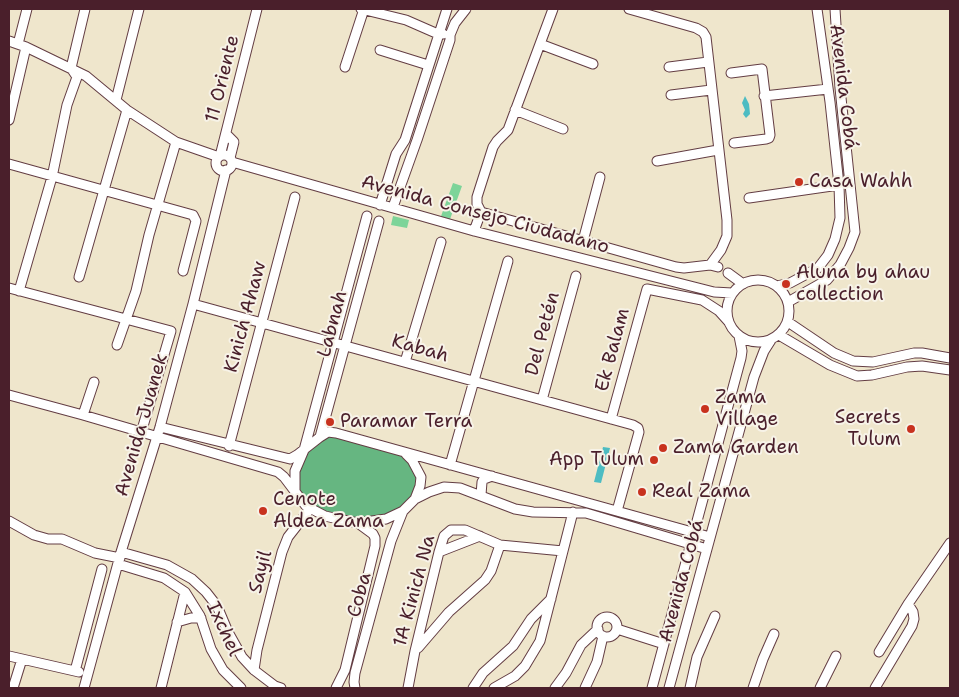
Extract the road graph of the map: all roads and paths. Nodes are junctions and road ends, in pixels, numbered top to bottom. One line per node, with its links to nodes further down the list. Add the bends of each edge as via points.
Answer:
1 (27, 9): 15 (street)
2 (85, 9): 22 (street)
3 (139, 9): 31 (street)
4 (257, 9): 36 (street, 11 Oriente)
5 (363, 9): 13 (street, via 406,20); 21 (street)
6 (466, 9): 12 (street)
7 (554, 9): 16 (street)
8 (629, 9): 18 (street, via 702,32 706,37)
9 (817, 9): 25 (street, Avenida Cobá)
10 (835, 9): 74 (street, Avenida Cobá, via 855,232 840,266 826,280)
11 (446, 12): 12 (street); 13 (street)
12 (455, 23): 14 (street)
13 (438, 34): 14 (street); 20 (street)
14 (450, 35): 30 (street)
15 (18, 44): 22 (street); 34 (street)
16 (540, 44): 19 (street); 33 (street)
17 (380, 50): 20 (street)
18 (708, 62): 23 (street); 26 (street)
19 (593, 64)
20 (428, 65): 27 (street)
21 (345, 67)
22 (71, 68): 31 (street); 49 (street, via 77,77)
23 (669, 68)
24 (731, 73): 29 (street, via 762,69)
25 (828, 89): 29 (street); 51 (street, Avenida Cobá)
26 (711, 90): 28 (street); 41 (street)
27 (418, 95): 30 (street); 37 (street)
28 (671, 95)
29 (764, 96): 40 (street, via 770,138)
30 (430, 99): 38 (street)
31 (116, 100): 32 (street)
32 (127, 110): 39 (street); 52 (street)
33 (515, 110): 35 (street); 58 (street, via 508,130 493,147 477,197)
34 (9, 120)
35 (562, 129)
36 (226, 134): 43 (street, 11 Oriente); 44 (street, via 234,142)
37 (405, 140): 38 (street); 42 (street)
38 (417, 140): 47 (street)
39 (176, 142): 43 (street); 55 (street)
40 (734, 143)
41 (718, 150): 45 (street); 62 (street, via 727,236 714,266 676,267)
42 (396, 154): 47 (street); 56 (street)
43 (220, 157): 44 (street, via 226,155); 48 (street, via 217,166)
44 (231, 160): 48 (street, via 230,168); 56 (street, Avenida Consejo Ciudadano)
45 (657, 161)
46 (9, 164): 49 (street)
47 (407, 166): 57 (street)
48 (226, 170): 75 (street, Avenida Juanek)
49 (52, 176): 52 (street); 72 (street)
50 (600, 177): 62 (street)
51 (839, 185): 54 (street); 70 (street, Avenida Cobá, via 840,218 828,255 818,268)
52 (105, 190): 55 (street); 68 (street)
53 (295, 197): 78 (street, Kinich Ahaw)
54 (749, 198)
55 (157, 205): 65 (street, via 191,214 197,219); 76 (street, via 136,291)
56 (380, 205): 57 (street, Avenida Consejo Ciudadano)
57 (393, 207): 61 (street, Avenida Consejo Ciudadano)
58 (481, 212): 61 (street); 62 (street)
59 (367, 216): 82 (street)
60 (379, 221): 84 (street, Labnah)
61 (474, 231): 73 (street, Avenida Consejo Ciudadano, via 714,292)
62 (583, 241)
63 (441, 242): 86 (street)
64 (508, 261): 88 (street)
65 (183, 271)
66 (728, 273): 69 (street)
67 (576, 276): 91 (street, Del Petén)
68 (79, 277)
69 (743, 284): 70 (street, via 756,280); 73 (street)
70 (777, 286): 74 (street)
71 (9, 288): 72 (street)
72 (18, 291): 76 (street)
73 (732, 293): 77 (street, via 727,306)
74 (788, 302): 79 (street)
75 (193, 304): 78 (street, Kabah); 94 (street, Avenida Juanek)
76 (126, 318): 83 (street); 95 (street, via 171,331)
77 (728, 321): 80 (street); 93 (street, Ek Balam, via 702,300 647,289)
78 (262, 322): 82 (street, Kabah); 98 (street, Kinich Ahaw)
79 (788, 322): 81 (street); 85 (street, via 834,353 853,361 872,362 914,353)
80 (739, 336): 81 (street, via 755,343); 114 (street, Avenida Cobá, via 741,358)
81 (775, 337): 87 (street, via 857,376 872,376 907,366); 116 (street, Avenida Cobá, via 759,361)
82 (332, 341): 84 (street, Kabah); 99 (street)
83 (117, 345)
84 (344, 345): 86 (street, Kabah); 96 (street, Labnah)
85 (950, 358)
86 (405, 362): 88 (street, Kabah)
87 (950, 370)
88 (475, 381): 91 (street, Kabah); 101 (street)
89 (94, 382): 92 (street)
90 (9, 395): 92 (street)
91 (542, 400): 93 (street, Kabah)
92 (83, 415): 95 (street)
93 (611, 419): 109 (street, Kabah, via 638,428 639,432)
94 (160, 428): 97 (street, Avenida Juanek); 98 (street)
95 (141, 433): 97 (street)
96 (320, 436): 99 (street); 100 (street, via 336,433)
97 (156, 438): 103 (street, via 278,472); 125 (street, Avenida Juanek)
98 (229, 446): 99 (street, via 290,459)
99 (304, 450): 103 (street, via 295,471)
100 (406, 454): 101 (street); 106 (street, via 421,477)
101 (450, 465): 102 (street)
102 (492, 476): 104 (street, via 482,482); 105 (street)
103 (296, 493): 107 (street)
104 (481, 495): 106 (street, via 444,487); 110 (street, via 515,509)
105 (565, 496): 109 (street); 110 (street)
106 (416, 499): 108 (street)
107 (310, 509): 113 (street, via 325,516); 141 (street, Sayil, via 288,538 282,552)
108 (403, 511): 113 (street, via 386,519); 118 (street, Coba)
109 (617, 511): 114 (street)
110 (563, 512): 111 (street)
111 (573, 512): 121 (street); 123 (street)
112 (9, 521): 125 (street, via 34,535 62,539)
113 (358, 523): 117 (street)
114 (694, 533): 116 (street); 121 (street, Avenida Cobá)
115 (480, 536): 120 (street, 1A Kinich Na); 124 (street); 124 (street, 1A Kinich Na, via 465,530 451,530 444,536)
116 (710, 537): 122 (street, Avenida Cobá)
117 (375, 538): 118 (street, via 384,536); 156 (street, via 345,670)
118 (392, 541): 157 (street, Coba, via 356,673)
119 (950, 543): 131 (street)
120 (500, 544): 123 (street, 1A Kinich Na); 142 (street, via 485,580 449,612)
121 (691, 544): 122 (street); 140 (street, Avenida Cobá)
122 (707, 549): 164 (street, Avenida Cobá)
123 (563, 551): 130 (street)
124 (439, 552): 142 (street, 1A Kinich Na)
125 (120, 558): 127 (street, via 167,565); 128 (street, Ixchel); 135 (street, Avenida Juanek)
126 (102, 569): 132 (street)
127 (179, 571): 128 (street); 146 (street, via 192,579 217,606)
128 (172, 582): 129 (street, Ixchel)
129 (185, 592): 134 (street, Ixchel); 136 (street)
130 (551, 599): 159 (street); 160 (street, via 534,652 515,676)
131 (908, 604): 143 (street); 168 (street, via 913,612 912,626)
132 (89, 616): 135 (street); 149 (street)
133 (715, 616): 165 (street, via 697,657)
134 (201, 618): 136 (street); 154 (street, Ixchel, via 211,649)
135 (103, 619): 150 (street, Avenida Juanek)
136 (177, 622): 153 (street)
137 (617, 630): 138 (street, via 608,637); 138 (street, via 616,621 604,617 599,621); 140 (street)
138 (600, 632): 161 (street, via 580,644); 162 (street, via 597,662)
139 (774, 634): 166 (street)
140 (664, 644): 163 (street, Avenida Cobá)
141 (257, 650): 146 (street); 148 (street, Sayil)
142 (415, 651): 158 (street, 1A Kinich Na)
143 (879, 652)
144 (9, 656): 147 (street)
145 (836, 656): 167 (street)
146 (242, 657): 148 (street)
147 (22, 659): 149 (street); 151 (street)
148 (254, 670): 155 (street)
149 (75, 671): 150 (street)
150 (88, 674): 152 (street, Avenida Juanek)
151 (13, 688)
152 (84, 688)
153 (160, 688)
154 (241, 688)
155 (280, 688)
156 (336, 688)
157 (355, 688)
158 (408, 688)
159 (473, 688)
160 (494, 688)
161 (555, 688)
162 (585, 688)
163 (652, 688)
164 (669, 688)
165 (690, 688)
166 (753, 688)
167 (820, 688)
168 (875, 688)

